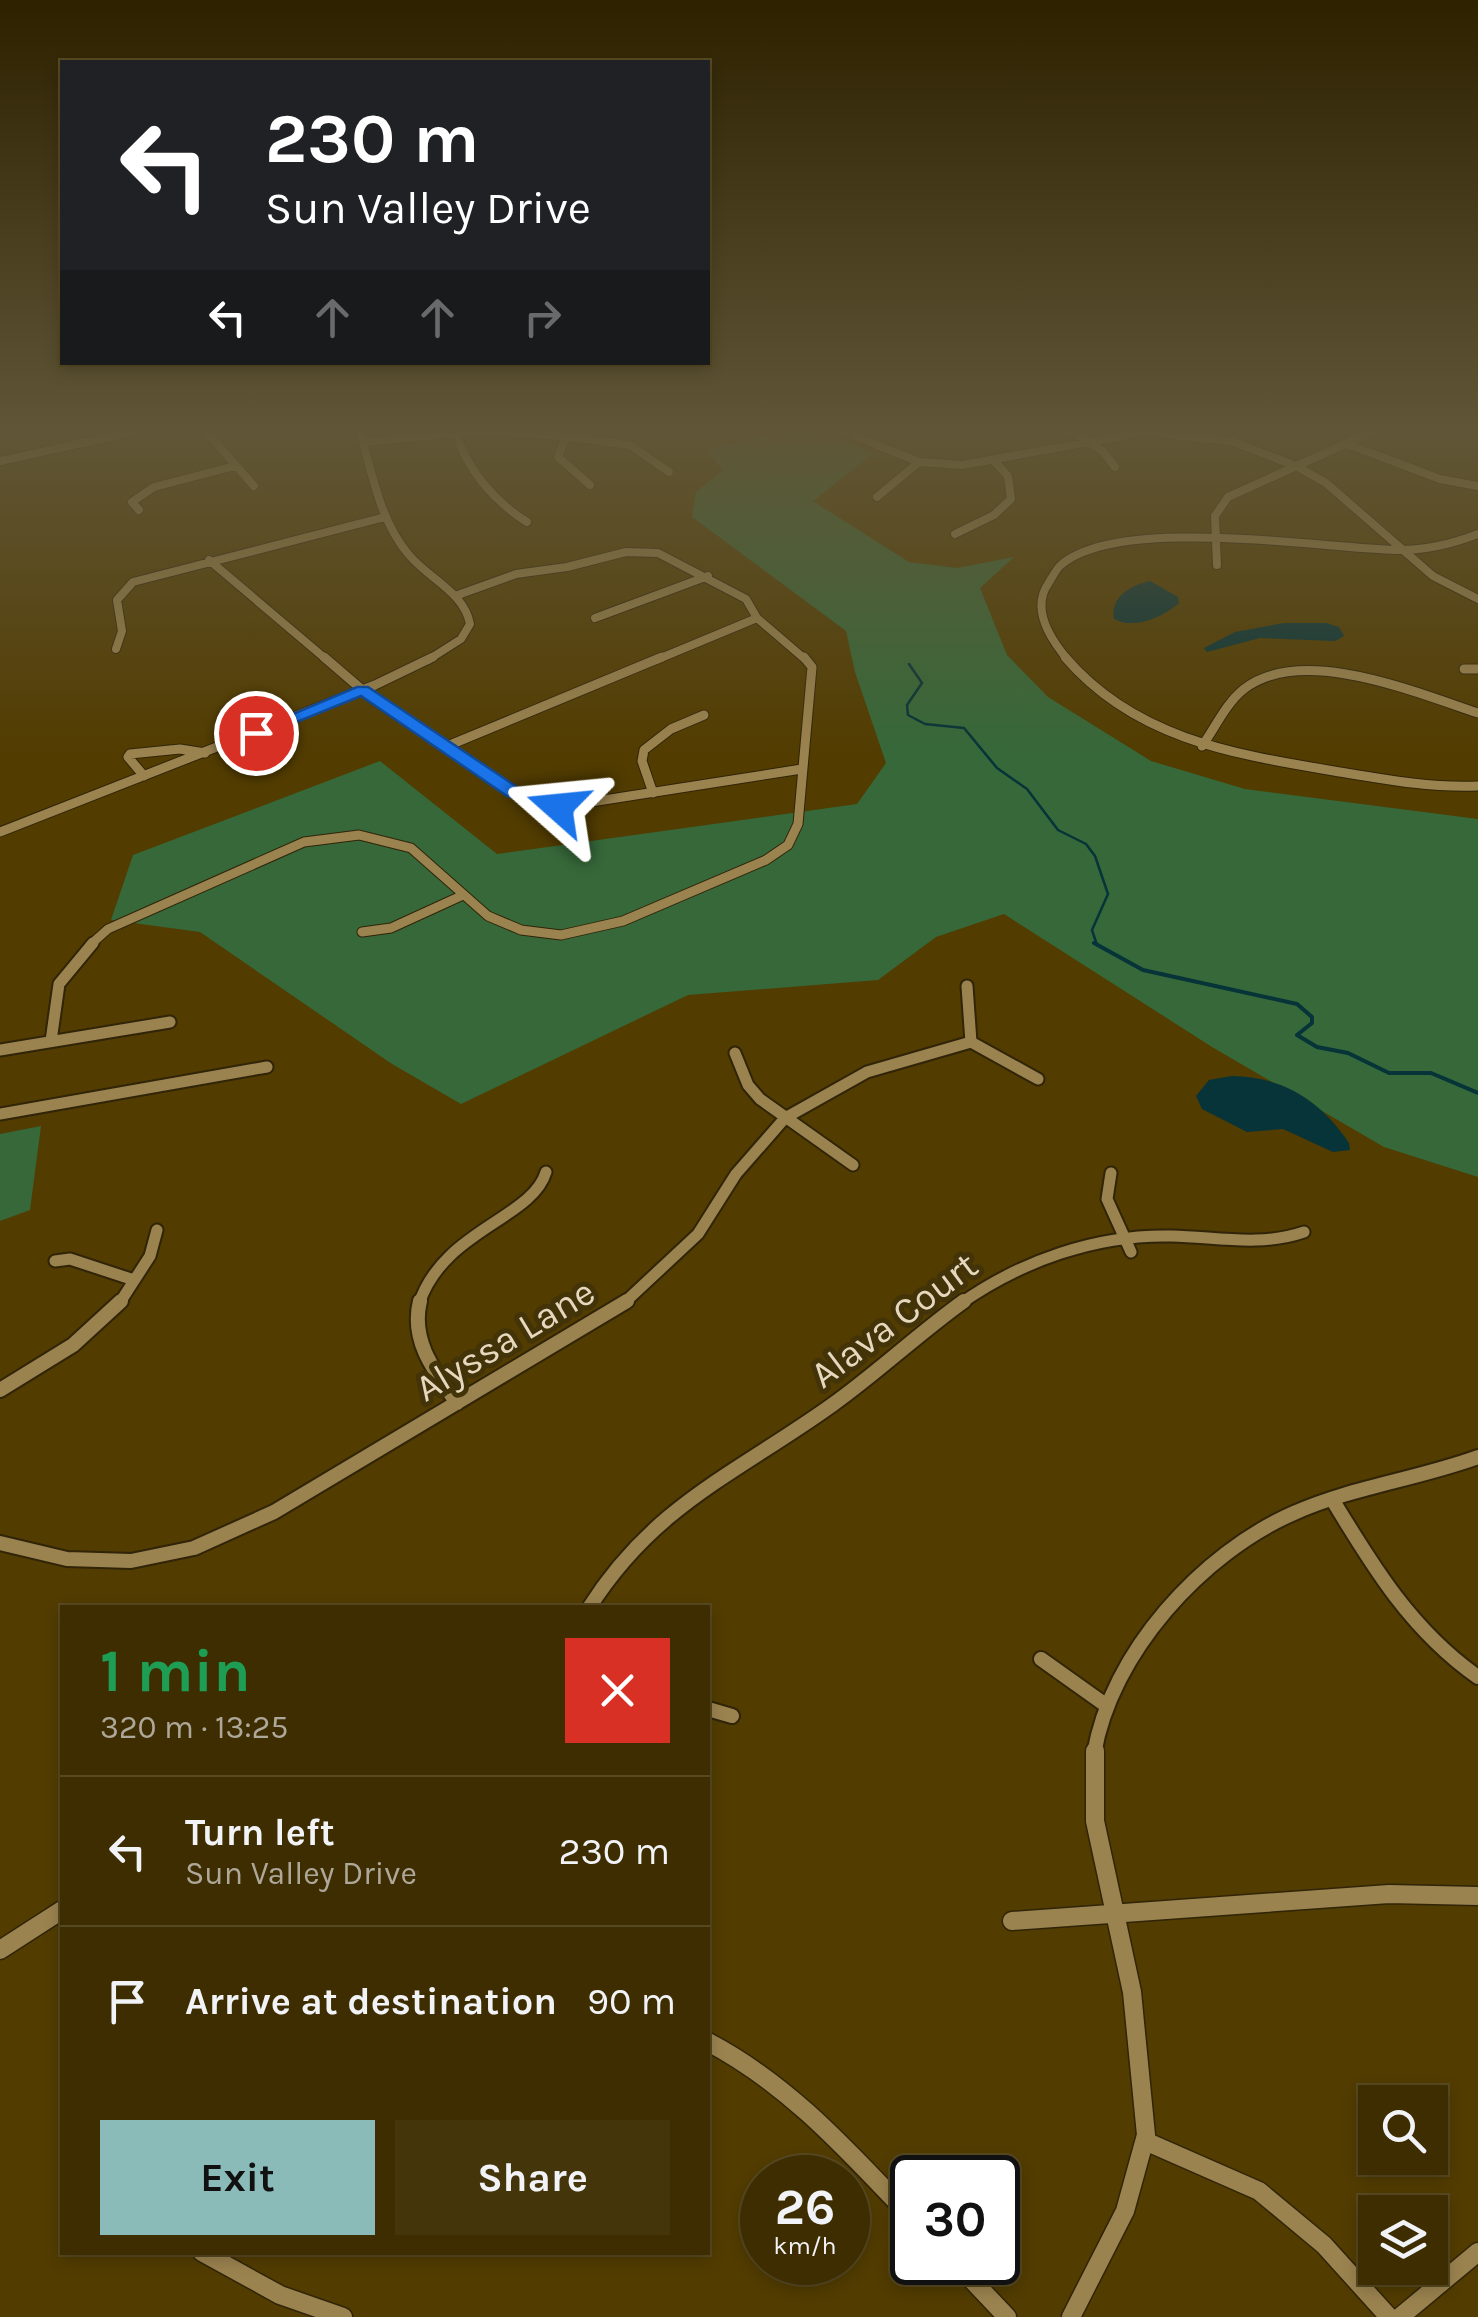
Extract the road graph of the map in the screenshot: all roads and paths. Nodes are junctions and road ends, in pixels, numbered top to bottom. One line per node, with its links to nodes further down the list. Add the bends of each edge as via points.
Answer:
1 (292, 539): 9 (street)
2 (399, 539): 12 (street)
3 (1140, 539): 23 (street, via 1075,558 1052,574 1043,592 1043,625 1058,652 1138,718)
4 (1213, 539): 10 (street)
5 (1244, 539): 8 (street)
6 (1390, 539): 8 (street)
7 (1466, 539): 8 (street)
8 (1403, 550): 13 (street, via 1433,576)
9 (209, 560): 16 (street, via 122,590); 19 (street)
10 (1217, 565)
11 (708, 576): 12 (street, via 658,553 626,552 516,574); 14 (street); 15 (street, via 746,600)
12 (454, 596): 19 (street, via 469,614 461,639)
13 (1478, 599)
14 (596, 618)
15 (756, 618): 22 (street); 25 (street, via 812,667)
16 (116, 649)
17 (1464, 669): 18 (street)
18 (1478, 669)
19 (363, 690): 22 (street); 24 (street)
20 (1478, 713): 23 (street, via 1353,676 1284,673 1244,689)
21 (704, 715): 28 (street, via 670,728 644,750)
22 (445, 746): 28 (street, via 534,802 558,807)
23 (1202, 746): 27 (street, via 1369,777)
24 (204, 753): 26 (street); 26 (street, via 130,754)
25 (802, 769): 28 (street); 30 (street, via 798,824 788,845 600,929 522,930)
26 (144, 776): 29 (street)
27 (1478, 786)
28 (652, 793)
29 (0, 832)
30 (461, 896): 31 (street, via 391,928); 34 (street, via 398,842 369,834 304,842 108,929 59,984)
31 (362, 932)
32 (967, 986): 35 (street)
33 (170, 1022): 34 (street)
34 (51, 1040): 36 (street)
35 (971, 1042): 39 (street); 41 (street, Alyssa Lane, via 867,1072)
36 (0, 1050)
37 (735, 1053): 41 (street, via 748,1085)
38 (267, 1067): 40 (street)
39 (1038, 1079)
40 (0, 1114)
41 (784, 1118): 42 (street); 51 (street, Alyssa Lane, via 736,1174 698,1234 648,1284 605,1317)
42 (854, 1165)
43 (546, 1172): 51 (street, via 536,1192 444,1258 420,1294 420,1341)
44 (1111, 1173): 47 (street, via 1107,1198)
45 (157, 1230): 49 (street)
46 (1304, 1232): 47 (street, Alava Court, via 1273,1240 1163,1236)
47 (1128, 1246): 55 (street, Alava Court, via 1056,1254 973,1291 840,1400 658,1520)
48 (55, 1260): 49 (street)
49 (134, 1280): 50 (street, via 82,1340)
50 (0, 1390)
51 (457, 1404): 54 (street, Alyssa Lane, via 274,1512 194,1548 110,1562)
52 (1478, 1457): 53 (street)
53 (1332, 1499): 57 (street, via 1394,1602); 58 (street, via 1234,1548 1152,1628)
54 (0, 1543)
55 (591, 1605)
56 (1041, 1659): 58 (street)
57 (1478, 1678)
58 (1107, 1706): 63 (street, via 1096,1750 1094,1819)
59 (710, 1710): 60 (street)
60 (732, 1716)
61 (1478, 1896): 63 (street, via 1389,1894)
62 (60, 1911): 65 (street)
63 (1114, 1911): 64 (street); 67 (street, via 1135,2006)
64 (1012, 1920)
65 (0, 1950)
66 (710, 2043): 68 (street, via 789,2096)
67 (1145, 2141): 74 (street, via 1118,2223); 75 (street, via 1259,2191 1324,2245)
68 (890, 2196)
69 (1478, 2252): 76 (street)
70 (207, 2255): 72 (street, via 280,2295)
71 (977, 2285): 73 (street)
72 (343, 2317)
73 (1007, 2317)
74 (1071, 2317)
75 (1389, 2317)
76 (1400, 2317)

